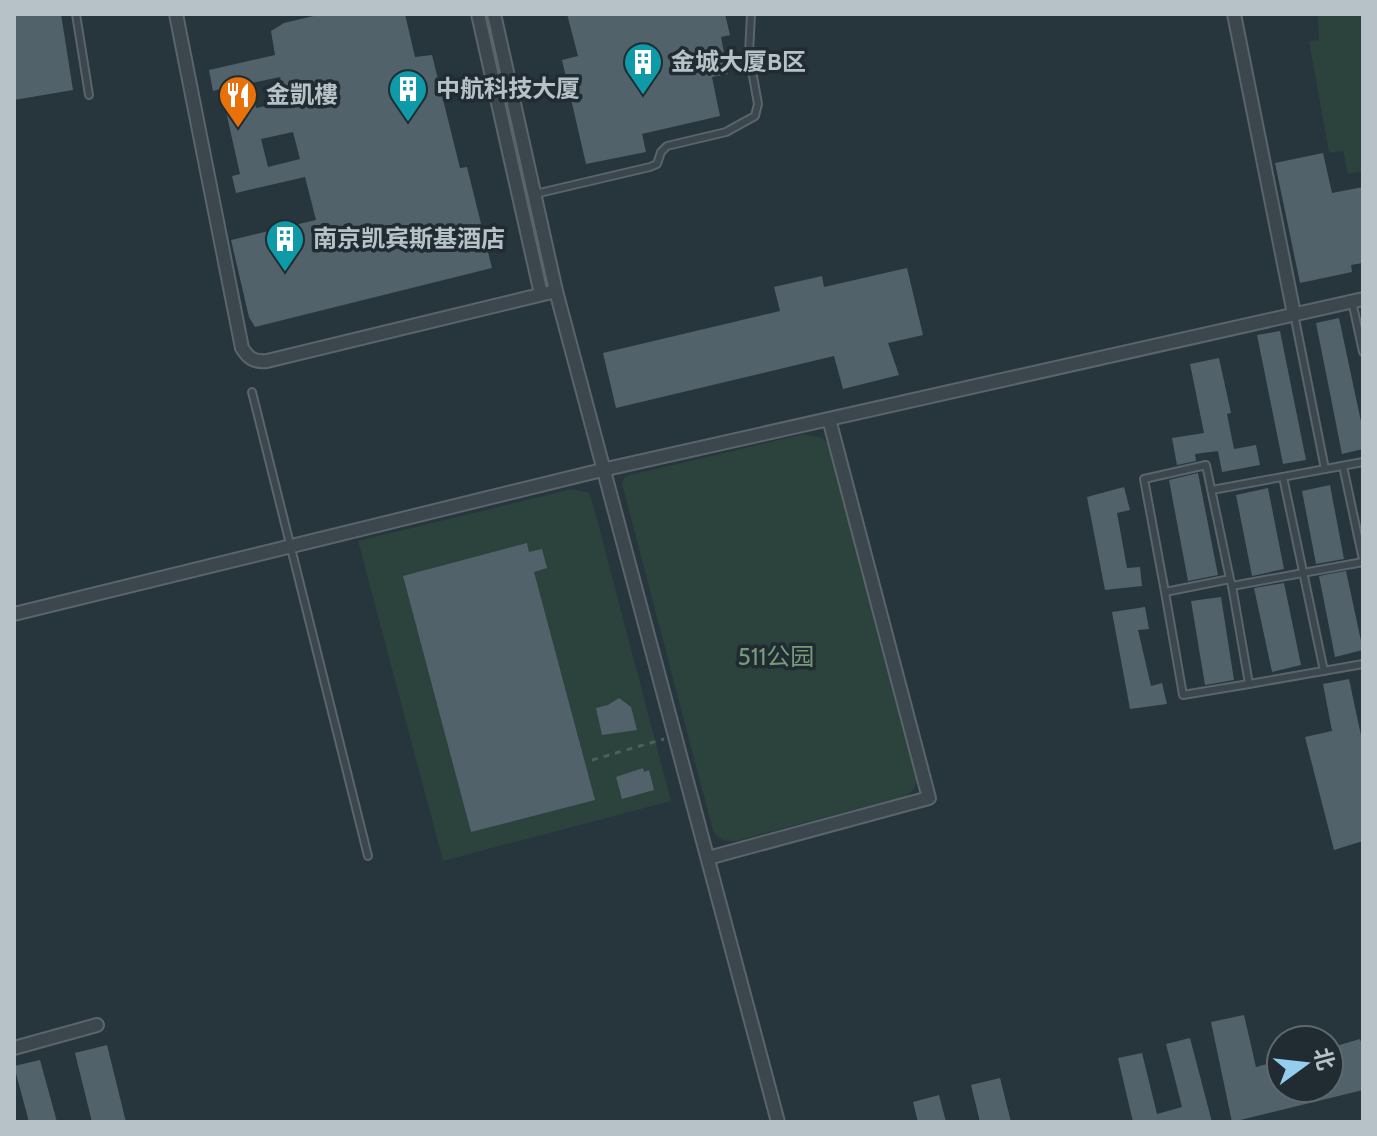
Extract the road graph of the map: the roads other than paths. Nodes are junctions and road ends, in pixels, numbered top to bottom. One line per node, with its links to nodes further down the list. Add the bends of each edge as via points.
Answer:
1 (76, 14): 7 (lane)
2 (176, 14): 10 (street, via 242,348 248,357 267,361)
3 (478, 14): 10 (street)
4 (494, 14): 8 (street)
5 (751, 14): 8 (lane, via 755,116 726,132 667,146 650,167)
6 (1234, 14): 12 (street)
7 (89, 95)
8 (534, 194): 9 (street)
9 (556, 291): 10 (street); 19 (street)
10 (541, 294)
11 (1358, 300): 12 (street); 13 (lane)
12 (1294, 314): 15 (street); 18 (lane)
13 (1363, 352)
14 (252, 392): 22 (lane)
15 (829, 419): 19 (street); 31 (street, via 929,798)
16 (1363, 462): 17 (lane)
17 (1343, 466): 18 (lane); 23 (lane)
18 (1325, 469): 20 (lane)
19 (602, 470): 22 (street); 31 (street)
20 (1283, 477): 21 (lane); 28 (lane)
21 (1212, 490): 24 (lane); 25 (lane, via 1206,465 1144,479)
22 (290, 547): 26 (street); 30 (lane)
23 (1363, 561): 24 (lane)
24 (1231, 582): 25 (lane); 29 (lane)
25 (1165, 592): 29 (lane, via 1183,695)
26 (14, 614)
27 (1363, 664): 28 (lane)
28 (1324, 671): 29 (lane)
29 (1249, 684)
30 (368, 856)
31 (708, 858): 34 (street)
32 (97, 1025): 33 (street)
33 (14, 1048)
34 (778, 1122)

